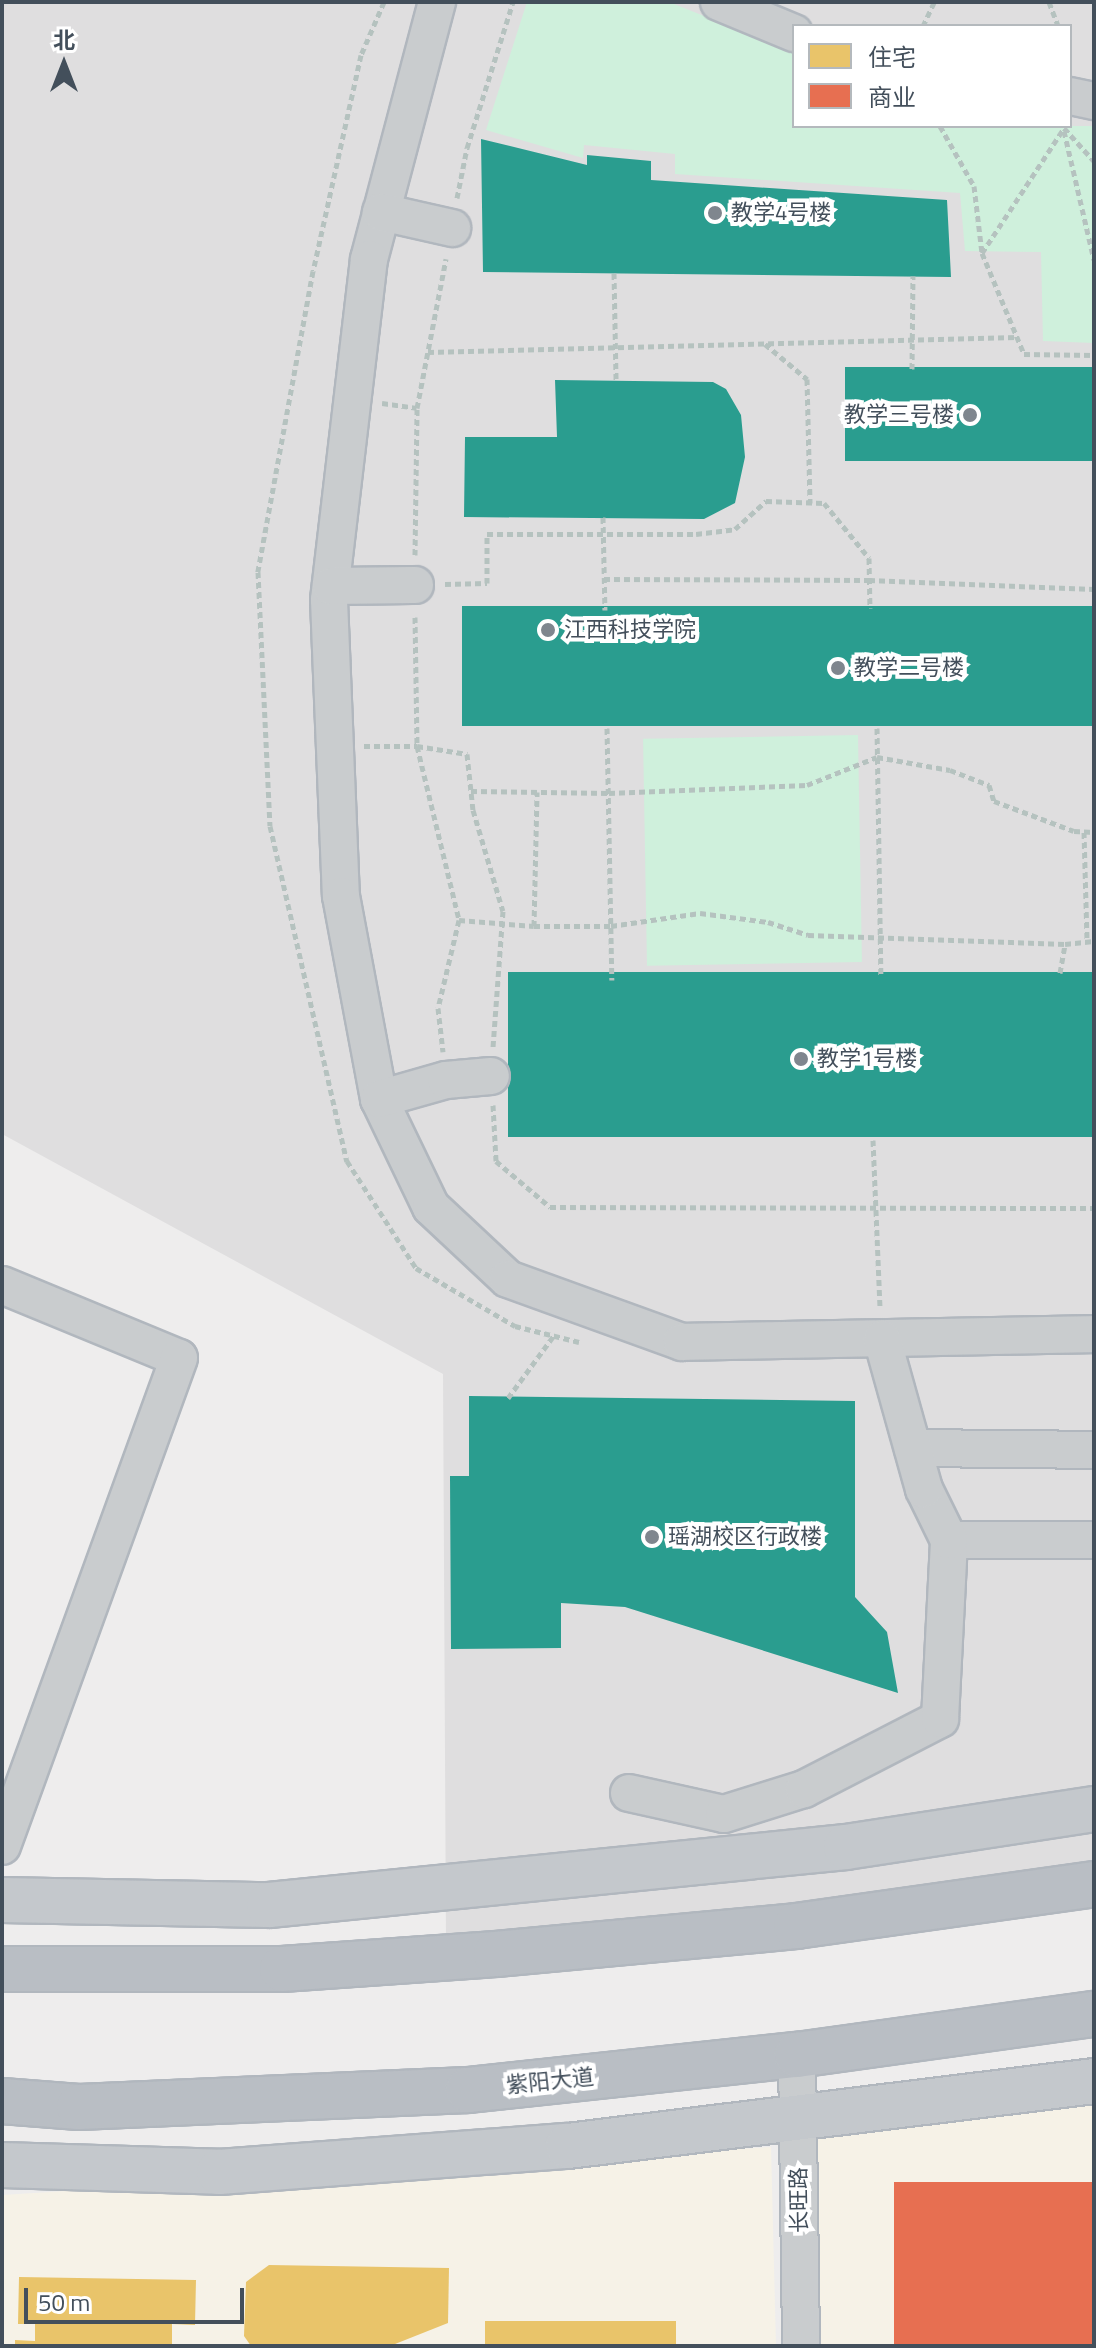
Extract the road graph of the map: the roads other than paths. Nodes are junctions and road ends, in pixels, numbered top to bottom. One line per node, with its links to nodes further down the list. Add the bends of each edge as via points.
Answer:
1 (437, 2): 6 (street)
2 (719, 2): 3 (street)
3 (792, 32)
4 (1094, 101): 5 (street)
5 (1072, 114)
6 (381, 212): 7 (street); 9 (street, via 369,259)
7 (452, 228)
8 (415, 585): 9 (street)
9 (331, 586): 11 (street, via 341,896)
10 (491, 1076): 11 (street, via 446,1080)
11 (379, 1099): 14 (street, via 431,1207 508,1279 682,1342)
12 (2, 1285): 21 (street, via 179,1358)
13 (1094, 1334): 14 (street)
14 (882, 1339): 15 (street)
15 (913, 1448): 16 (street); 17 (street, via 924,1489)
16 (1094, 1450)
17 (949, 1540): 18 (street); 19 (street, via 940,1719 804,1789 724,1814)
18 (1094, 1540)
19 (629, 1793)
20 (1094, 1809): 23 (main road, via 846,1847 269,1905)
21 (2, 1846)
22 (1094, 1884): 24 (highway, via 796,1926 496,1954 282,1969)
23 (2, 1900)
24 (2, 1969)
25 (1094, 2014): 26 (highway, 紫阳大道)
26 (797, 2055): 28 (highway, 紫阳大道, via 468,2090 79,2107); 29 (street, 长旺路)
27 (1094, 2081): 29 (main road)
28 (2, 2101)
29 (798, 2120): 30 (main road, via 568,2146 219,2172); 31 (street, 长旺路)
30 (2, 2165)
31 (801, 2346)

